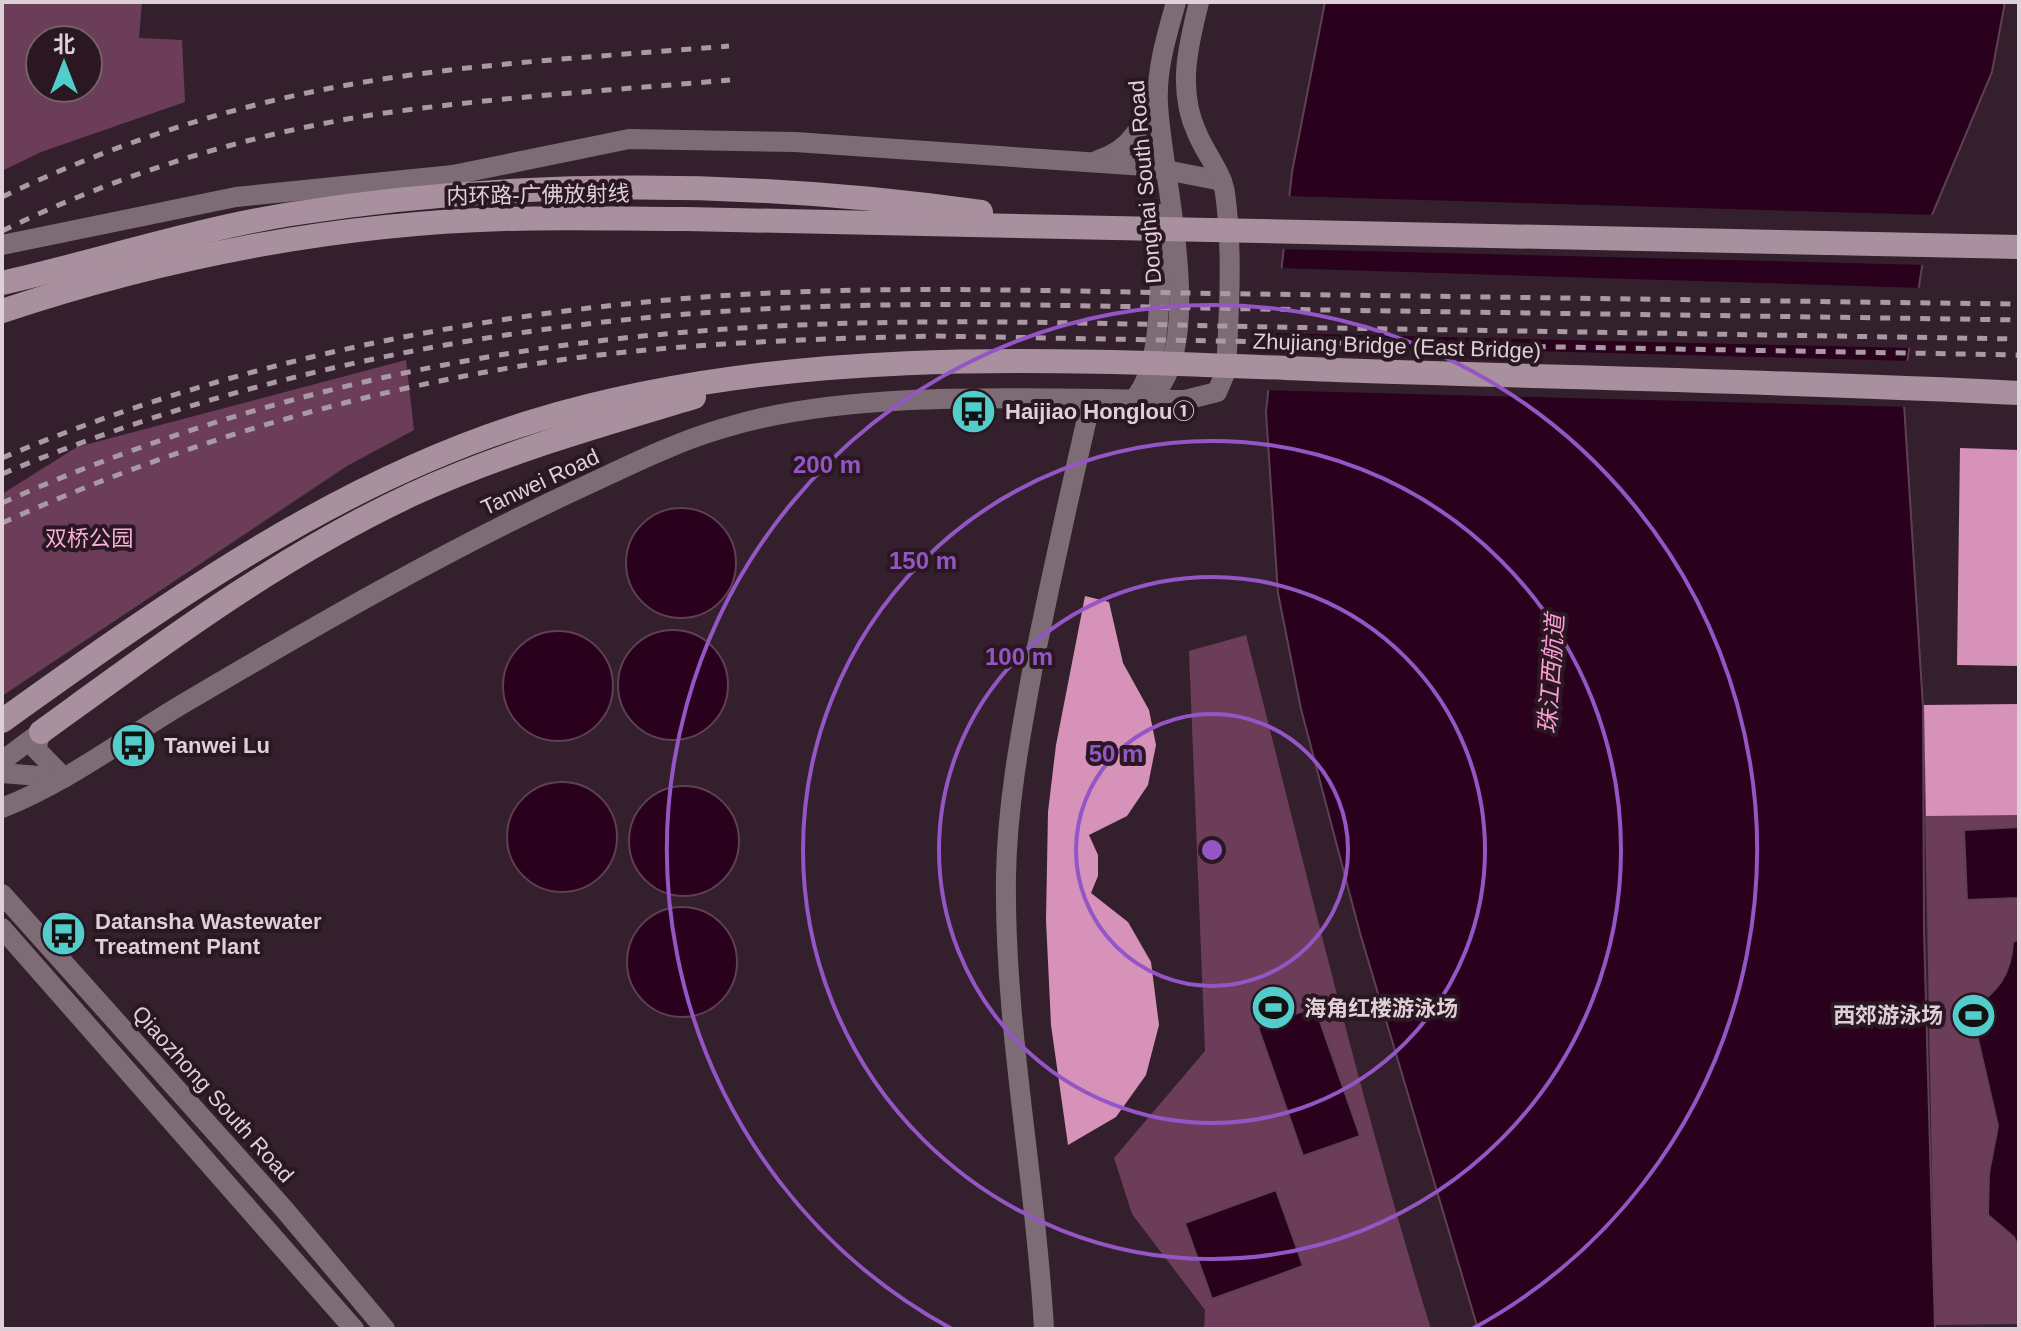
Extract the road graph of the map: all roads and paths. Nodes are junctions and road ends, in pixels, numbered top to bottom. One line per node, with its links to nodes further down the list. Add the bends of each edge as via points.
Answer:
1 (1176, 2): 3 (street, Donghai South Road)
2 (1199, 2): 6 (street, via 1187,52 1186,95 1195,130)
3 (1158, 79): 4 (street, via 1131,141); 5 (street, Donghai South Road)
4 (1091, 162): 5 (street); 8 (street, via 795,142 629,139 453,175 236,197)
5 (1164, 168): 6 (street); 14 (street, Donghai South Road, via 1154,350)
6 (1222, 181): 14 (street, via 1228,338 1223,383 1200,399)
7 (1086, 227): 9 (highway); 10 (highway, via 897,200 786,192 494,193 362,204 221,227); 11 (highway, 内环路-广佛放射线, via 572,218 436,223 177,262)
8 (2, 245)
9 (2019, 249)
10 (2, 283)
11 (2, 311)
12 (773, 373): 13 (highway, Zhujiang Bridge (East Bridge), via 913,364 1119,364); 16 (highway, via 655,391 534,421 384,480 262,546); 17 (highway, via 559,438 415,493 313,546 190,624)
13 (2019, 393)
14 (1141, 400): 15 (street)
15 (1091, 401): 20 (street, Tanwei Road, via 866,405 763,418 689,439 431,562); 26 (street, via 1020,736 1006,875 1013,1031)
16 (2, 721)
17 (41, 732): 18 (street); 20 (street, via 36,749)
18 (2, 761)
19 (2, 773): 20 (street)
20 (64, 778): 21 (street, Tanwei Road)
21 (2, 808)
22 (2, 894): 25 (street, Qiaozhong South Road)
23 (2, 928): 24 (street)
24 (354, 1329)
25 (385, 1329)
26 (1044, 1329)

